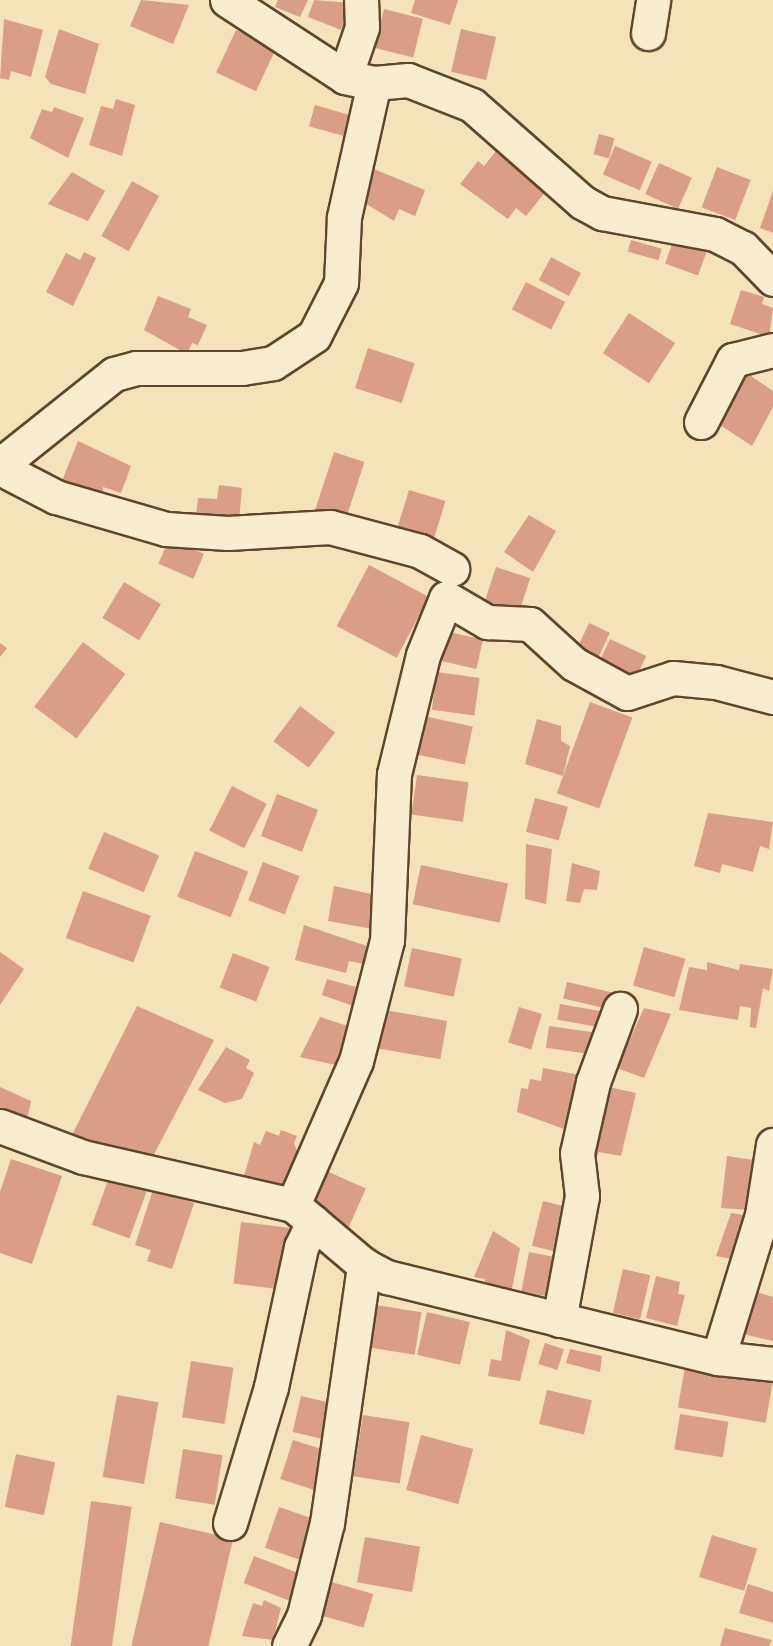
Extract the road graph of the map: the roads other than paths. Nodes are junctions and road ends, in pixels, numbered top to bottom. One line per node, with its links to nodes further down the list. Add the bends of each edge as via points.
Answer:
1 (226, 0): 5 (street)
2 (361, 0): 5 (street)
3 (653, 0): 4 (street)
4 (648, 33)
5 (359, 80): 6 (street, via 408,80 472,105 582,202 602,213 715,234 743,248); 9 (street, via 341,283 314,336 273,363 242,368 136,368 114,374)
6 (773, 279)
7 (773, 350): 8 (street, via 733,360)
8 (701, 422)
9 (14, 432): 10 (street)
10 (0, 467): 11 (street, via 56,497 166,529 228,533 330,527 420,551)
11 (452, 569)
12 (773, 697): 16 (street, via 716,682 674,678 627,693 574,664 530,624 487,622 446,598 425,647 394,774 387,940 356,1062)
13 (620, 1009): 18 (street, via 593,1082 577,1153 582,1196)
14 (0, 1126): 16 (street, via 83,1157)
15 (773, 1144): 19 (street, via 762,1215)
16 (303, 1213): 17 (street); 21 (street, via 301,1247 271,1387)
17 (364, 1266): 18 (street, via 387,1276); 22 (street, via 327,1523 304,1615)
18 (559, 1320): 19 (street)
19 (718, 1358): 20 (street)
20 (773, 1364)
21 (230, 1523)
22 (289, 1646)

